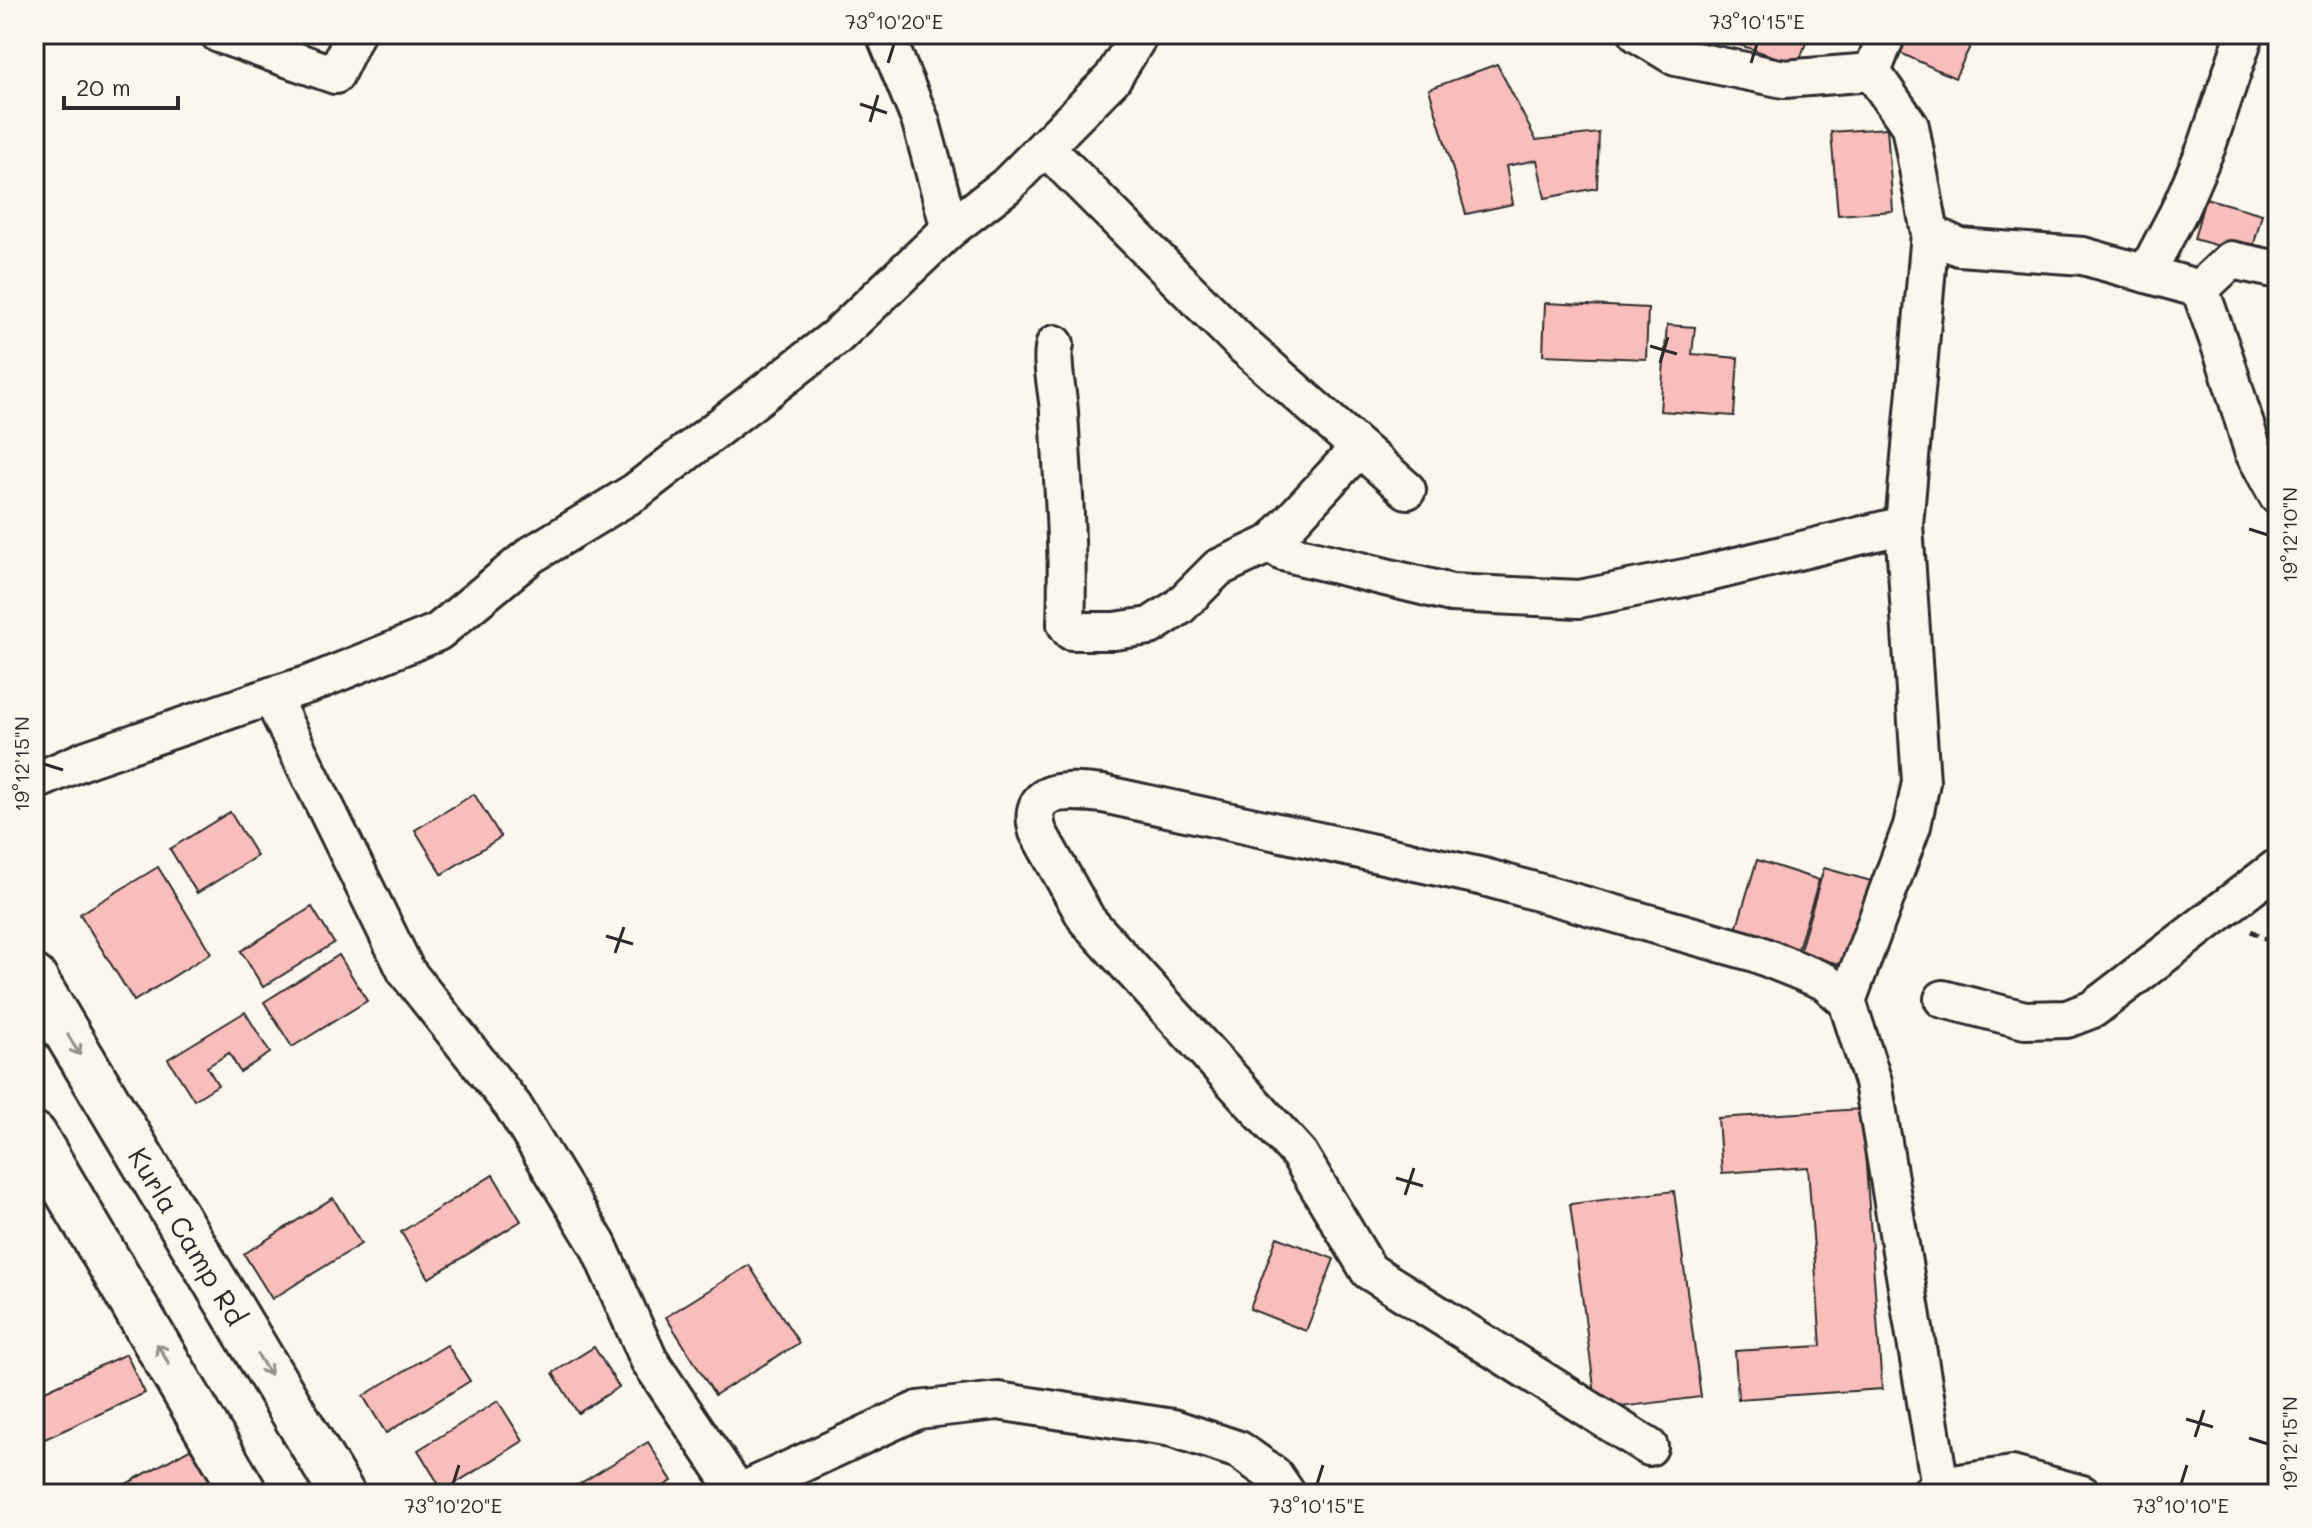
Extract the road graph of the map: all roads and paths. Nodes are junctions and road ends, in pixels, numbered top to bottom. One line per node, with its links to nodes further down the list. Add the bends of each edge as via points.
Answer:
1 (219, 34): 2 (street, via 335,75)
2 (355, 34)
3 (885, 34): 10 (street, via 921,122)
4 (1140, 34): 9 (street, via 1112,79)
5 (1638, 34): 8 (street, via 1676,57 1784,79)
6 (1887, 34): 8 (street)
7 (2245, 34): 13 (street, via 2207,146)
8 (1872, 72): 11 (street, via 1910,126)
9 (1045, 147): 10 (street, via 1006,186); 16 (street, via 1242,344)
10 (950, 229): 21 (street, via 836,337 635,492 531,555 438,632)
11 (1930, 233): 13 (street, via 1959,247 2083,256); 19 (street)
12 (2278, 270): 14 (street, via 2231,260)
13 (2146, 274): 14 (street)
14 (2200, 289): 18 (street, via 2253,451)
15 (1055, 344): 20 (street, via 1068,570 1066,624 1071,631 1150,626 1179,607 1218,568)
16 (1359, 448): 17 (street); 20 (street)
17 (1407, 490)
18 (2278, 496)
19 (1904, 525): 20 (street, via 1579,599 1451,593 1283,552); 26 (street, via 1921,782 1912,826)
20 (1276, 541)
21 (271, 696): 22 (street); 32 (street, via 406,971 513,1106 598,1245 649,1360)
22 (34, 782)
23 (2278, 867): 25 (street, via 2093,1009 2067,1019 2025,1020)
24 (34, 978): 31 (main road, Kurla Camp Rd, one-way to 31)
25 (1943, 999)
26 (1847, 1001): 28 (street, via 1824,981 1755,953 1484,877 1103,794 1063,791 1046,796 1037,807 1038,832 1087,920 1299,1154 1369,1271); 29 (street, via 1873,1082)
27 (34, 1135): 30 (main road, one-way to 27)
28 (1649, 1447)
29 (1935, 1490): 34 (street, via 2012,1475)
30 (245, 1494)
31 (342, 1494)
32 (738, 1494): 33 (street, via 918,1410 998,1401 1173,1428 1239,1450 1274,1475)
33 (1287, 1494)
34 (2082, 1494)

